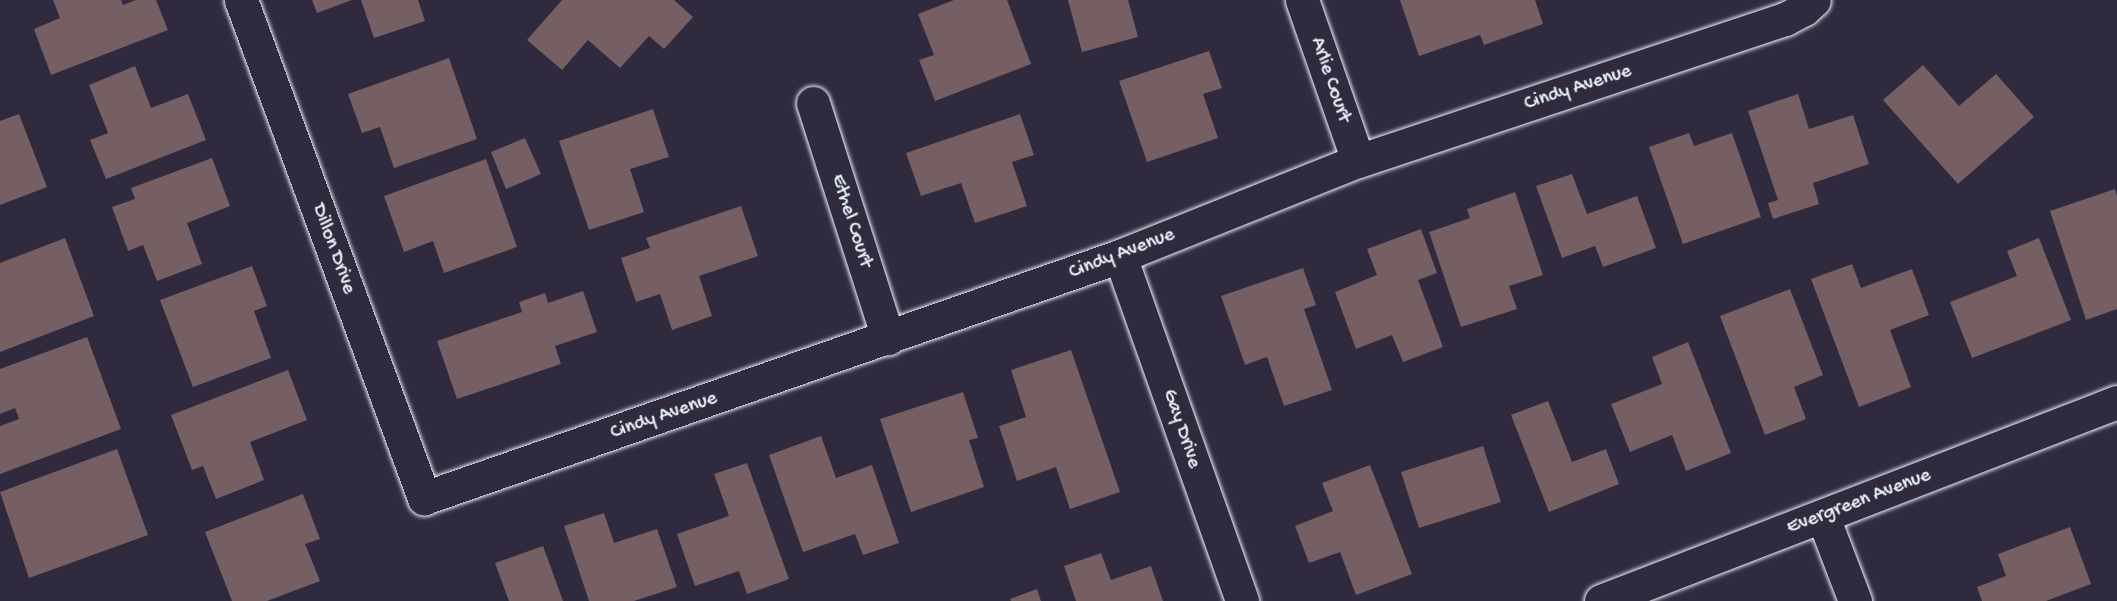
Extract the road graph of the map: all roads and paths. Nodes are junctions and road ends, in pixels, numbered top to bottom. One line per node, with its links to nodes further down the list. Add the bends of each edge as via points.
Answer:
1 (241, 0): 9 (street, Dillon Drive)
2 (1302, 0): 5 (street, Arlie Court)
3 (1814, 0): 5 (street, Cindy Avenue, via 1785,19)
4 (813, 104): 7 (street, Ethel Court)
5 (1358, 161): 6 (street, Cindy Avenue)
6 (1120, 256): 7 (street, Cindy Avenue); 11 (street, Gay Drive)
7 (888, 338): 9 (street, Cindy Avenue)
8 (2117, 402): 10 (street, Evergreen Avenue)
9 (424, 498)
10 (1823, 517): 12 (street, Evergreen Avenue); 13 (street)
11 (1242, 601)
12 (1600, 601)
13 (1855, 601)

